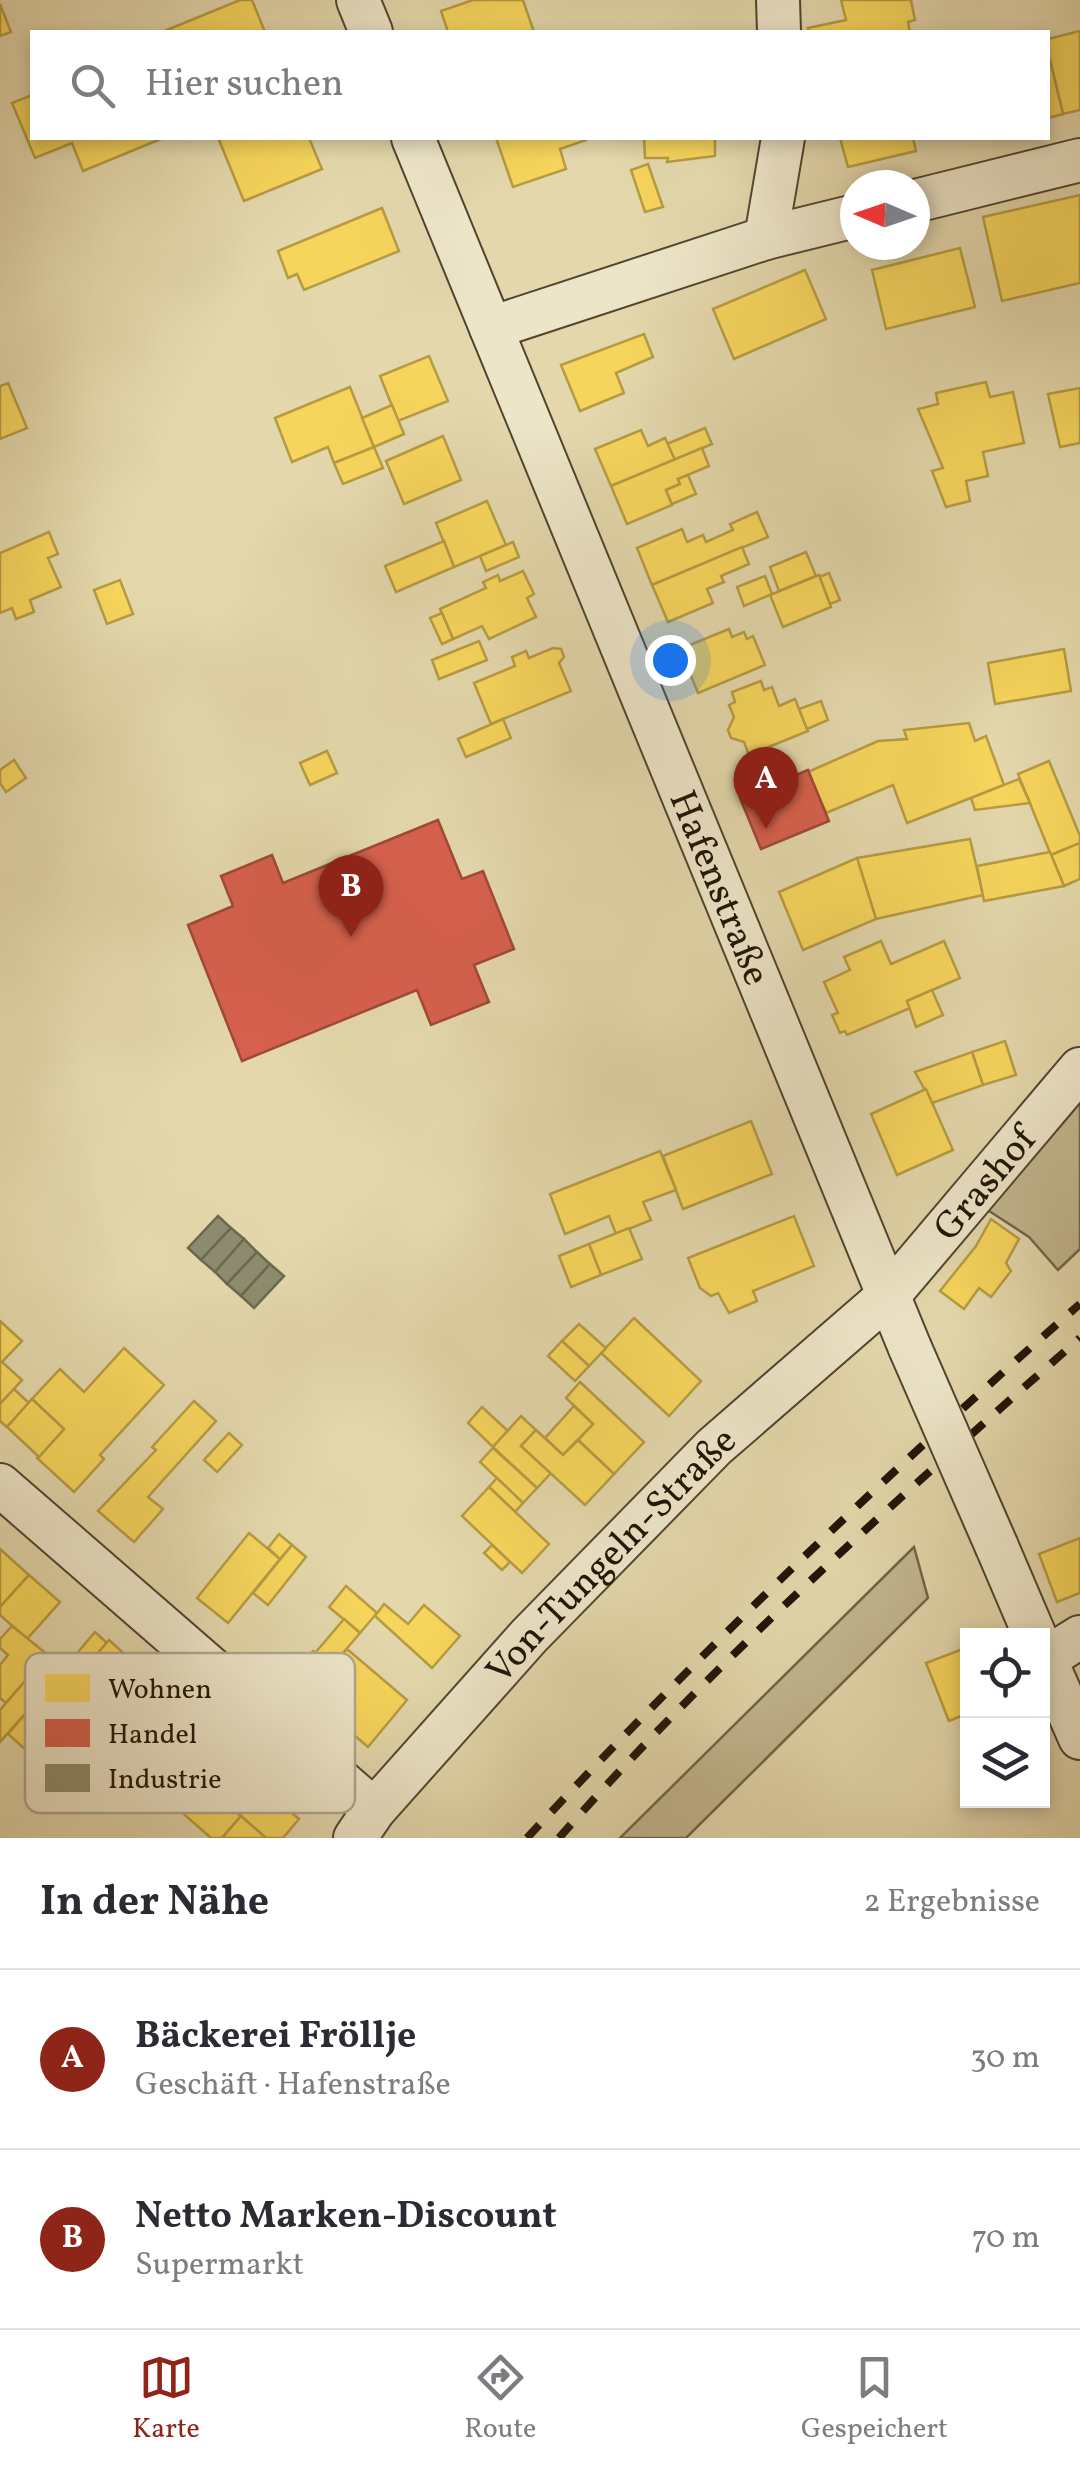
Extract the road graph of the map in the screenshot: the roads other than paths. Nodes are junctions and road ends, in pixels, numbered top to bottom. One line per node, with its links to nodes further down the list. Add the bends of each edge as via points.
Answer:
1 (358, 0): 3 (street)
2 (778, 0): 4 (street)
3 (370, 30)
4 (779, 30)
5 (414, 140): 11 (street, Hafenstraße)
6 (784, 140): 10 (street)
7 (1080, 160): 8 (street)
8 (930, 197)
9 (840, 220): 10 (street)
10 (766, 238): 11 (street)
11 (491, 328): 13 (street, Hafenstraße)
12 (1080, 1069): 13 (street, Grashof)
13 (888, 1295): 15 (street, Hafenstraße, bridge, via 997,1546); 18 (street, Von-Tungeln-Straße, via 714,1447 528,1636)
14 (0, 1486): 16 (street)
15 (1051, 1646): 17 (street, Hafenstraße)
16 (180, 1653)
17 (1080, 1738)
18 (365, 1824)

